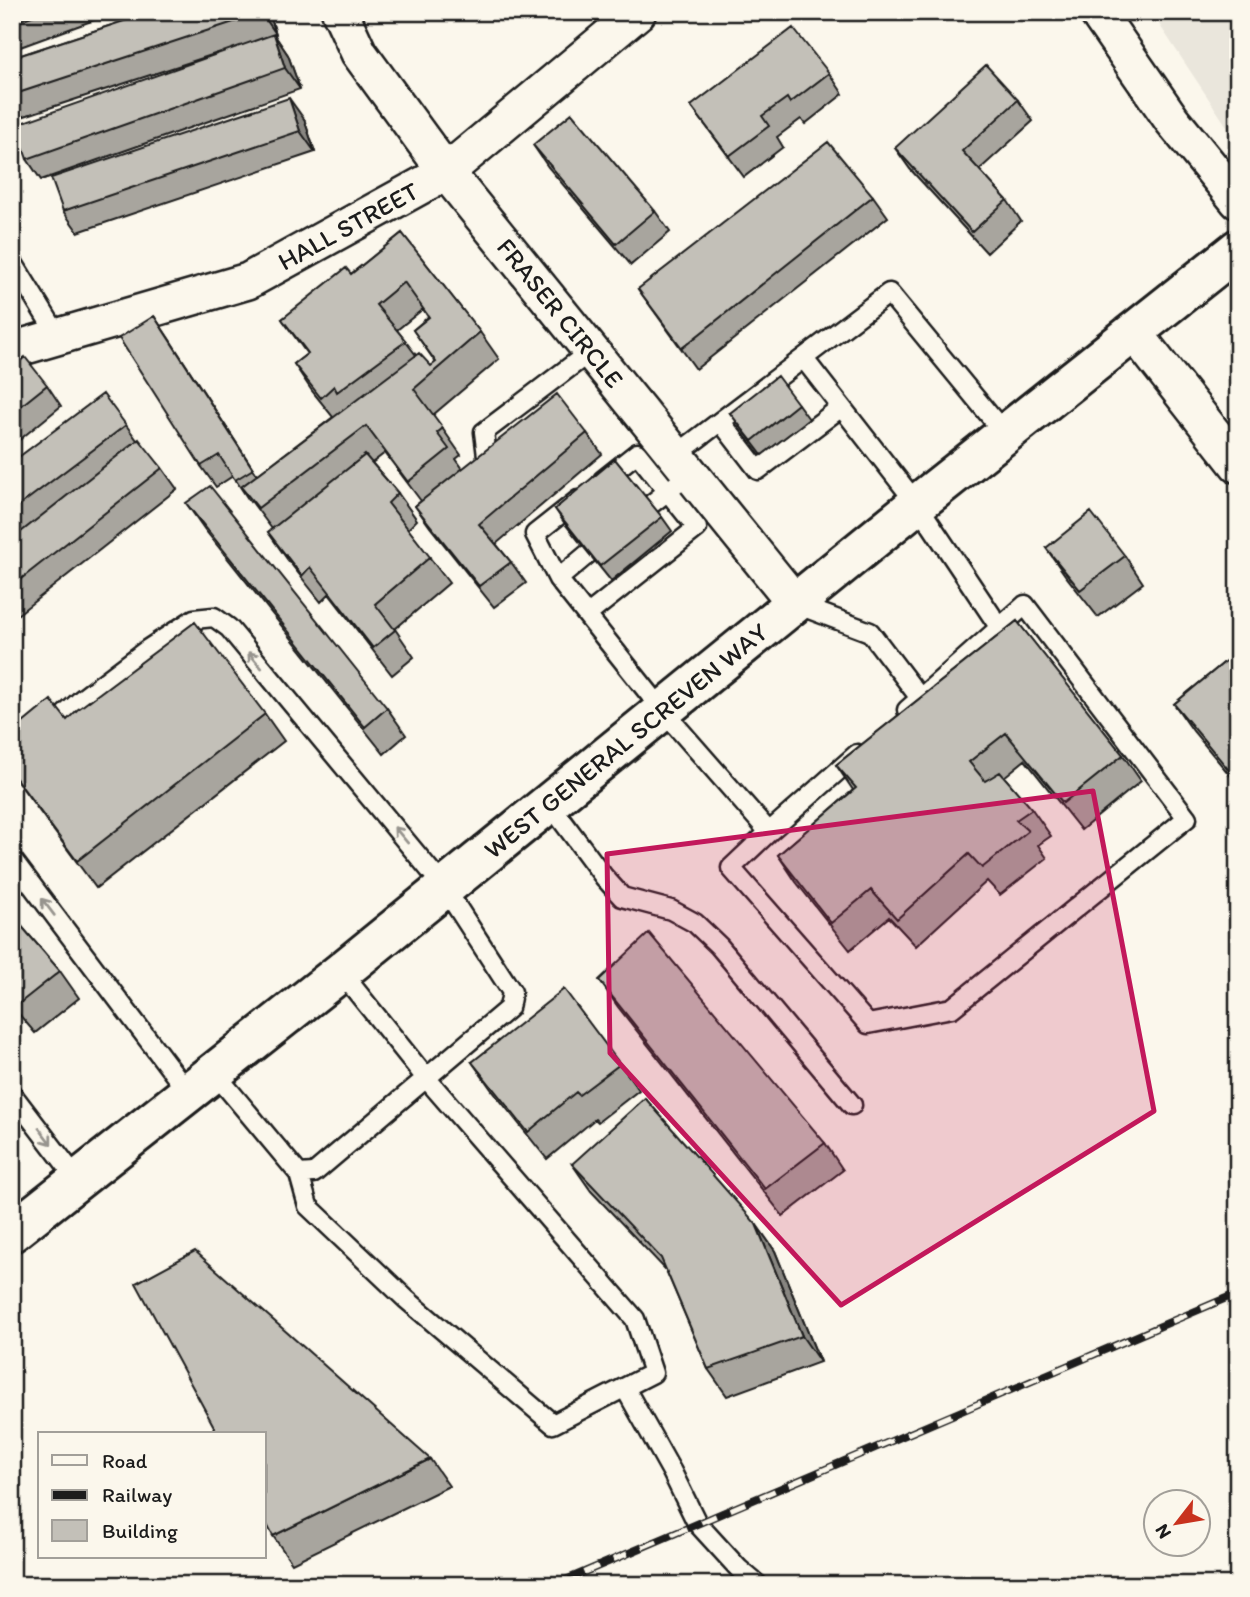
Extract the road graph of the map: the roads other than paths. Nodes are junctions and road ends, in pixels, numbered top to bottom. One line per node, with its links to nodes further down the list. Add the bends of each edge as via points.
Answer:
1 (340, 12): 4 (street, FRASER CIRCLE, via 359,53)
2 (638, 12): 4 (street, HALL STREET)
3 (1097, 12): 5 (street, via 1172,120)
4 (446, 172): 9 (street, HALL STREET, via 248,281); 11 (street, FRASER CIRCLE)
5 (1238, 201)
6 (1238, 248): 8 (main road, WEST GENERAL SCREVEN WAY)
7 (12, 261): 9 (lane)
8 (1133, 331): 15 (main road, WEST GENERAL SCREVEN WAY); 16 (street)
9 (58, 336): 10 (street, HALL STREET)
10 (12, 350)
11 (591, 351): 17 (street, FRASER CIRCLE); 18 (lane, via 484,432)
12 (804, 359): 13 (lane); 14 (lane); 15 (lane, via 890,293)
13 (840, 408): 14 (lane, via 758,470); 19 (lane)
14 (721, 422): 17 (lane)
15 (1005, 434): 19 (main road, WEST GENERAL SCREVEN WAY)
16 (1238, 465)
17 (678, 473): 20 (lane); 22 (lane, via 637,453 531,529); 23 (street, FRASER CIRCLE); 24 (lane, via 697,528)
18 (489, 475)
19 (917, 504): 23 (main road, WEST GENERAL SCREVEN WAY); 25 (lane)
20 (650, 505)
21 (589, 553): 22 (lane)
22 (558, 579): 24 (lane)
23 (796, 604): 26 (lane, via 870,632); 27 (main road, WEST GENERAL SCREVEN WAY)
24 (587, 615): 27 (lane)
25 (1000, 628): 26 (lane); 32 (lane, via 1026,605 1187,817 952,1008 868,1024 731,867)
26 (920, 698): 28 (lane)
27 (663, 711): 31 (main road, WEST GENERAL SCREVEN WAY); 32 (lane)
28 (890, 725)
29 (870, 742): 32 (lane)
30 (12, 763): 34 (lane, one-way to 30, via 229,628 214,617 194,619 148,649 82,699)
31 (549, 803): 34 (main road, WEST GENERAL SCREVEN WAY); 39 (lane, via 622,897 671,910 695,923 719,946)
32 (769, 832)
33 (12, 859): 37 (lane, one-way to 33, via 83,955)
34 (444, 887): 35 (main road, WEST GENERAL SCREVEN WAY); 36 (lane, via 512,992 509,1008)
35 (341, 972): 36 (lane); 37 (main road, WEST GENERAL SCREVEN WAY)
36 (426, 1078): 40 (lane, via 314,1173); 43 (lane, via 635,1319 653,1373)
37 (200, 1081): 40 (lane); 41 (main road, WEST GENERAL SCREVEN WAY)
38 (12, 1094): 41 (lane, one-way to 41)
39 (852, 1105)
40 (299, 1174): 43 (lane, via 309,1206 406,1299 553,1424)
41 (77, 1179): 42 (main road, WEST GENERAL SCREVEN WAY)
42 (12, 1232)
43 (625, 1388): 44 (lane, via 696,1523)
44 (758, 1585)

